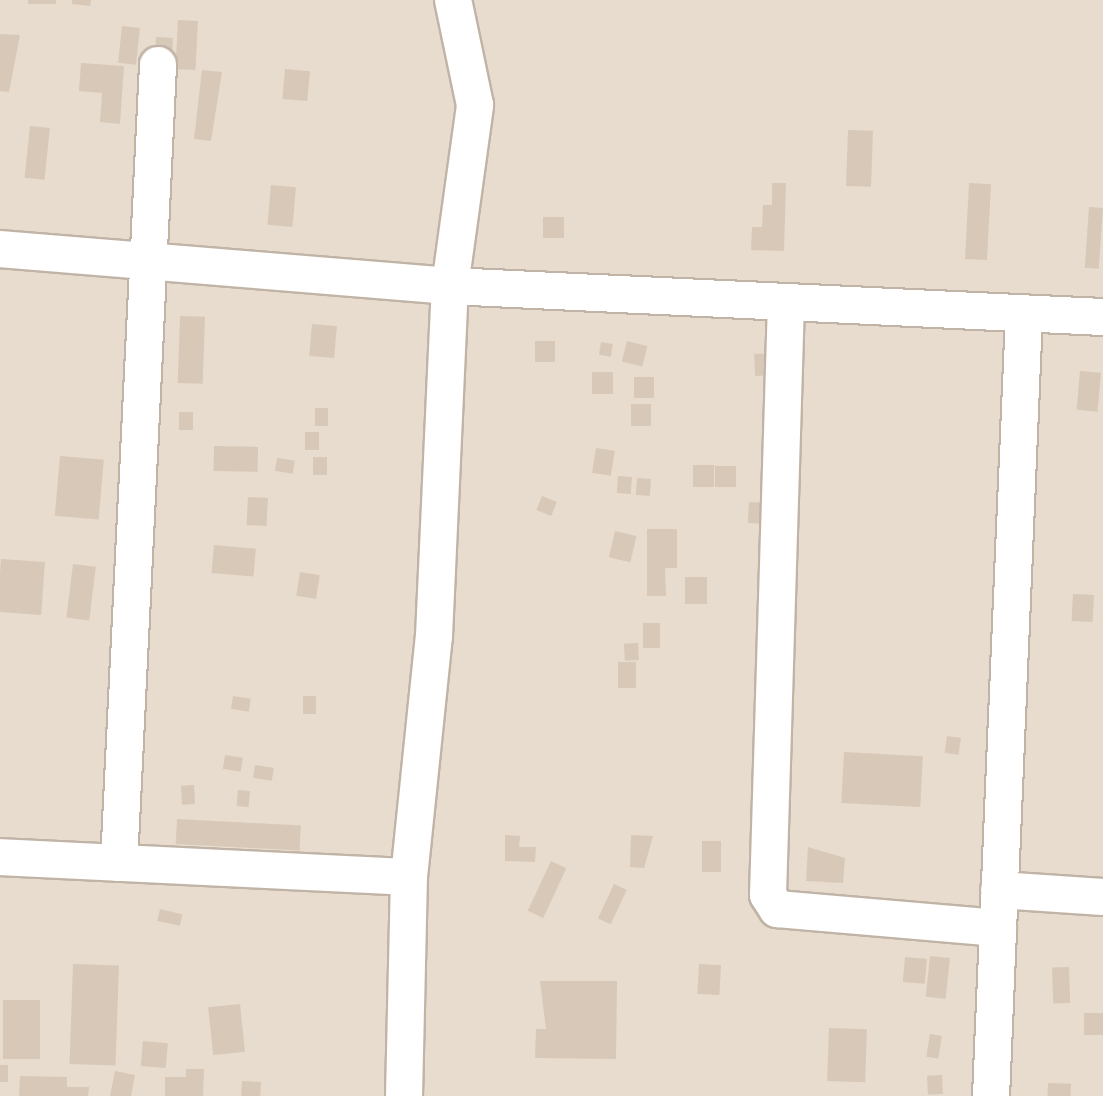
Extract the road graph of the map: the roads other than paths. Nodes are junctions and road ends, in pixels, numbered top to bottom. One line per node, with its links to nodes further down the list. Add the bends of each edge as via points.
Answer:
1 (453, 0): 5 (street, via 475,105)
2 (158, 65): 4 (street)
3 (0, 249): 4 (street)
4 (143, 261): 5 (street); 10 (street)
5 (450, 286): 6 (street); 11 (street, via 434,636)
6 (786, 302): 7 (street); 14 (street, via 768,895 777,909)
7 (1024, 314): 8 (street); 12 (street)
8 (1103, 317)
9 (0, 857): 10 (street)
10 (119, 863): 11 (street)
11 (409, 877): 15 (street)
12 (999, 890): 13 (street); 14 (street)
13 (1103, 897)
14 (998, 928): 16 (street)
15 (404, 1096)
16 (991, 1096)

